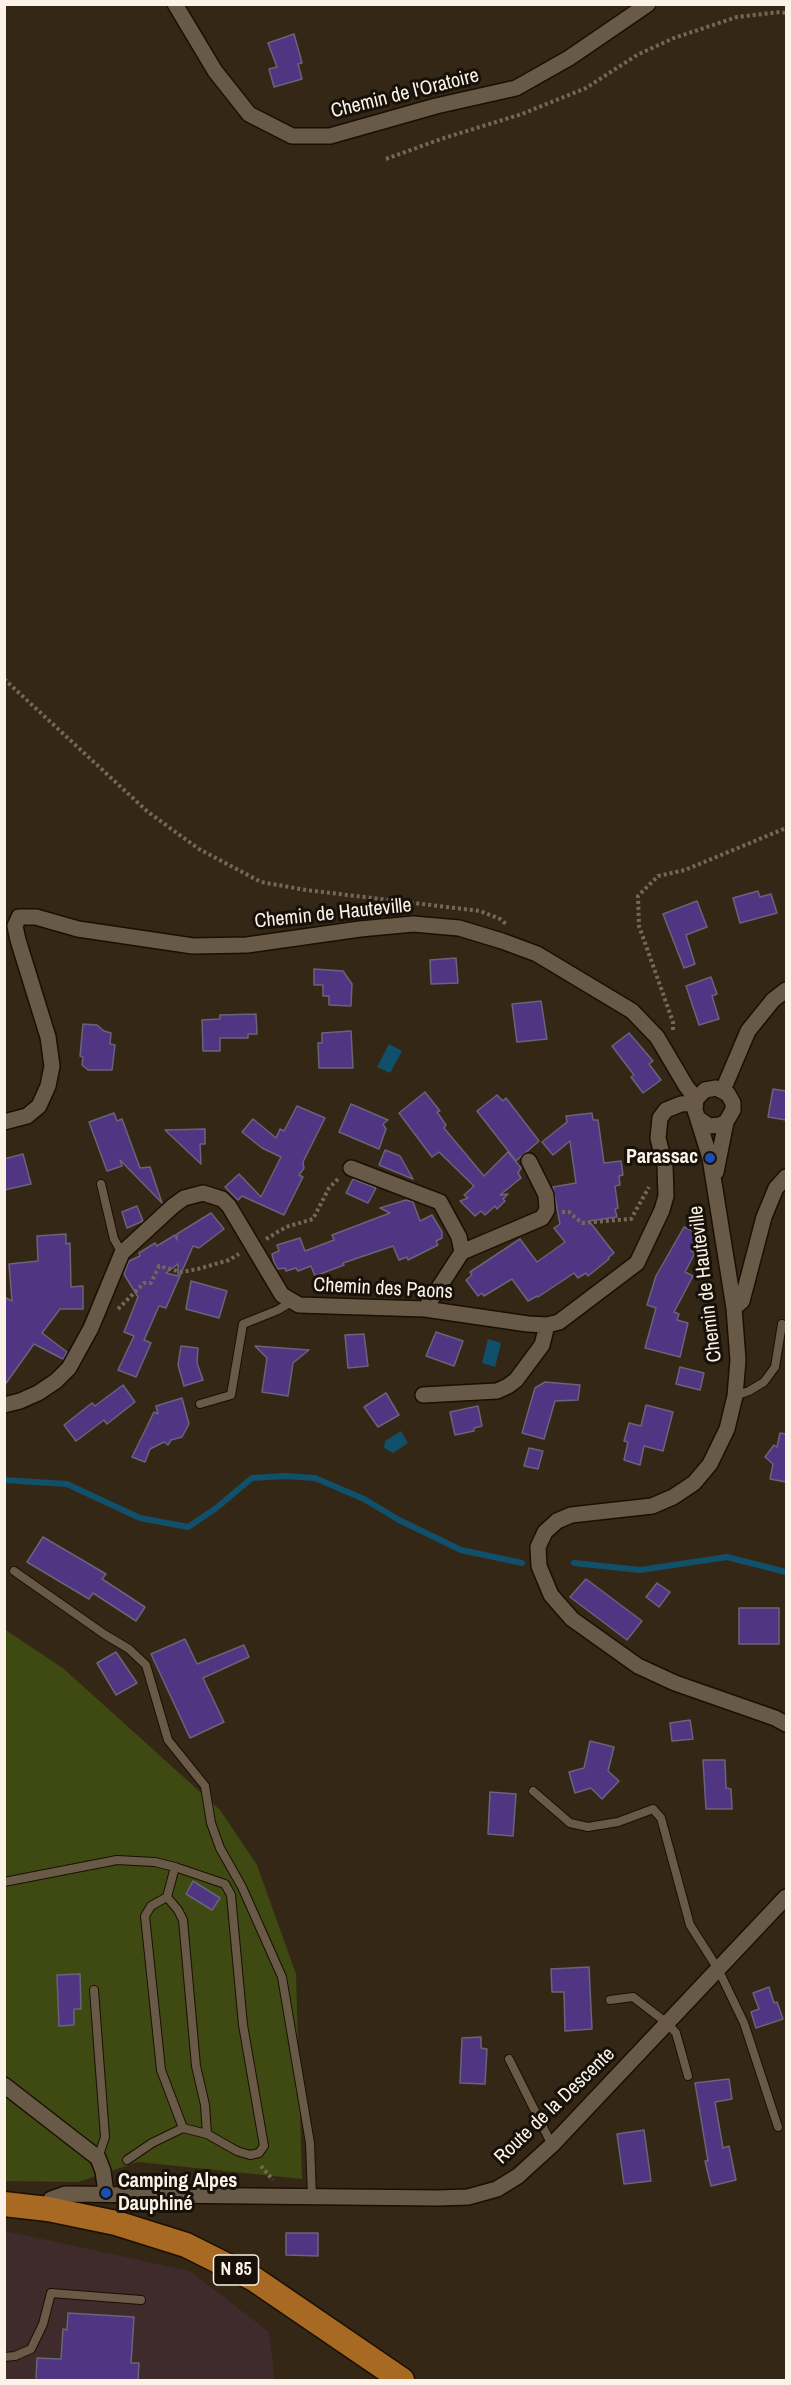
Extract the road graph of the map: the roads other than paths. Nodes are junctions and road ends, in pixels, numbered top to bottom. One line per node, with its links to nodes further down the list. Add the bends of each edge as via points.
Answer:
1 (175, 4): 2 (street, Chemin de l'Oratoire, via 215,71 249,114 292,136 330,136 516,88 569,58)
2 (648, 4)
3 (786, 990): 4 (street, via 748,1031)
4 (723, 1090): 5 (street, via 705,1090); 8 (street, via 733,1110)
5 (696, 1101): 6 (street); 7 (street, Chemin de Hauteville, via 667,1053 632,1011 537,954 459,928 412,924 247,945 192,946 19,917 15,926 18,940 48,1037 52,1066 39,1106 27,1116); 20 (street, via 666,1110 660,1118 658,1138 666,1196 637,1263 559,1322)
6 (699, 1119): 8 (street, via 709,1126); 11 (street, Chemin de Hauteville)
7 (4, 1122)
8 (726, 1122): 11 (street, Chemin de Hauteville)
9 (529, 1161): 14 (street, via 546,1195 547,1210 542,1218)
10 (351, 1168): 14 (street, via 440,1202 459,1237)
11 (714, 1181): 17 (street, Chemin de Hauteville)
12 (785, 1183): 17 (street, via 776,1188 764,1217 742,1300)
13 (101, 1184): 15 (lane, via 114,1239)
14 (462, 1252): 18 (street)
15 (123, 1253): 16 (street, Chemin des Paons, via 173,1206 203,1193 222,1199 229,1206 282,1295); 24 (street, Chemin des Paons, via 69,1368 38,1393)
16 (291, 1302): 18 (street, Chemin des Paons, via 311,1307); 23 (lane, via 243,1324 231,1395)
17 (734, 1308): 22 (street, Chemin de Hauteville, via 738,1360)
18 (425, 1309): 20 (street, Chemin des Paons)
19 (782, 1324): 22 (lane, via 775,1367 764,1382)
20 (547, 1325): 21 (street, via 543,1345 508,1386 497,1391)
21 (423, 1395)
22 (735, 1396): 26 (street, Chemin de Hauteville, via 723,1438 710,1464 693,1483 652,1506 571,1515 557,1521 545,1532 538,1547 538,1566 552,1595 572,1619 638,1666)
23 (200, 1404)
24 (4, 1405)
25 (14, 1571): 46 (lane, via 129,1649 146,1665 168,1740 205,1786 220,1848 282,1977 310,2143)
26 (786, 1724)
27 (533, 1791): 32 (lane, via 570,1823 588,1827 618,1822 653,1809 662,1818 690,1925)
28 (175, 1867): 29 (lane, via 117,1860); 30 (lane); 41 (lane, via 225,1884 231,1895 243,2025 264,2146 259,2153 250,2155)
29 (4, 1882)
30 (167, 1897): 40 (lane, via 151,1906 145,1917 161,2070); 41 (lane, via 183,1920 196,2066)
31 (786, 1897): 32 (street, Route de la Descente)
32 (718, 1969): 35 (street, Route de la Descente); 39 (lane, via 744,2023)
33 (94, 1990): 43 (lane, via 105,2137)
34 (610, 2000): 35 (lane, via 633,1997)
35 (667, 2023): 37 (lane, via 676,2033); 42 (street, Route de la Descente)
36 (509, 2059): 42 (lane)
37 (688, 2076)
38 (4, 2085): 43 (street)
39 (778, 2127)
40 (183, 2128): 41 (lane); 44 (lane)
41 (207, 2134)
42 (552, 2145): 46 (street, Route de la Descente, via 518,2176 496,2189 468,2198)
43 (98, 2158): 45 (street)
44 (128, 2160)
45 (106, 2193): 46 (street, Route de la Descente); 48 (street, Route de la Descente, via 58,2196 51,2199)
46 (312, 2197)
47 (4, 2204): 48 (main road, N 85)
48 (48, 2208): 51 (main road, N 85, via 153,2234 215,2258 254,2279)
49 (141, 2300): 50 (lane, via 51,2293 44,2324 31,2349)
50 (4, 2357)
51 (402, 2380)

